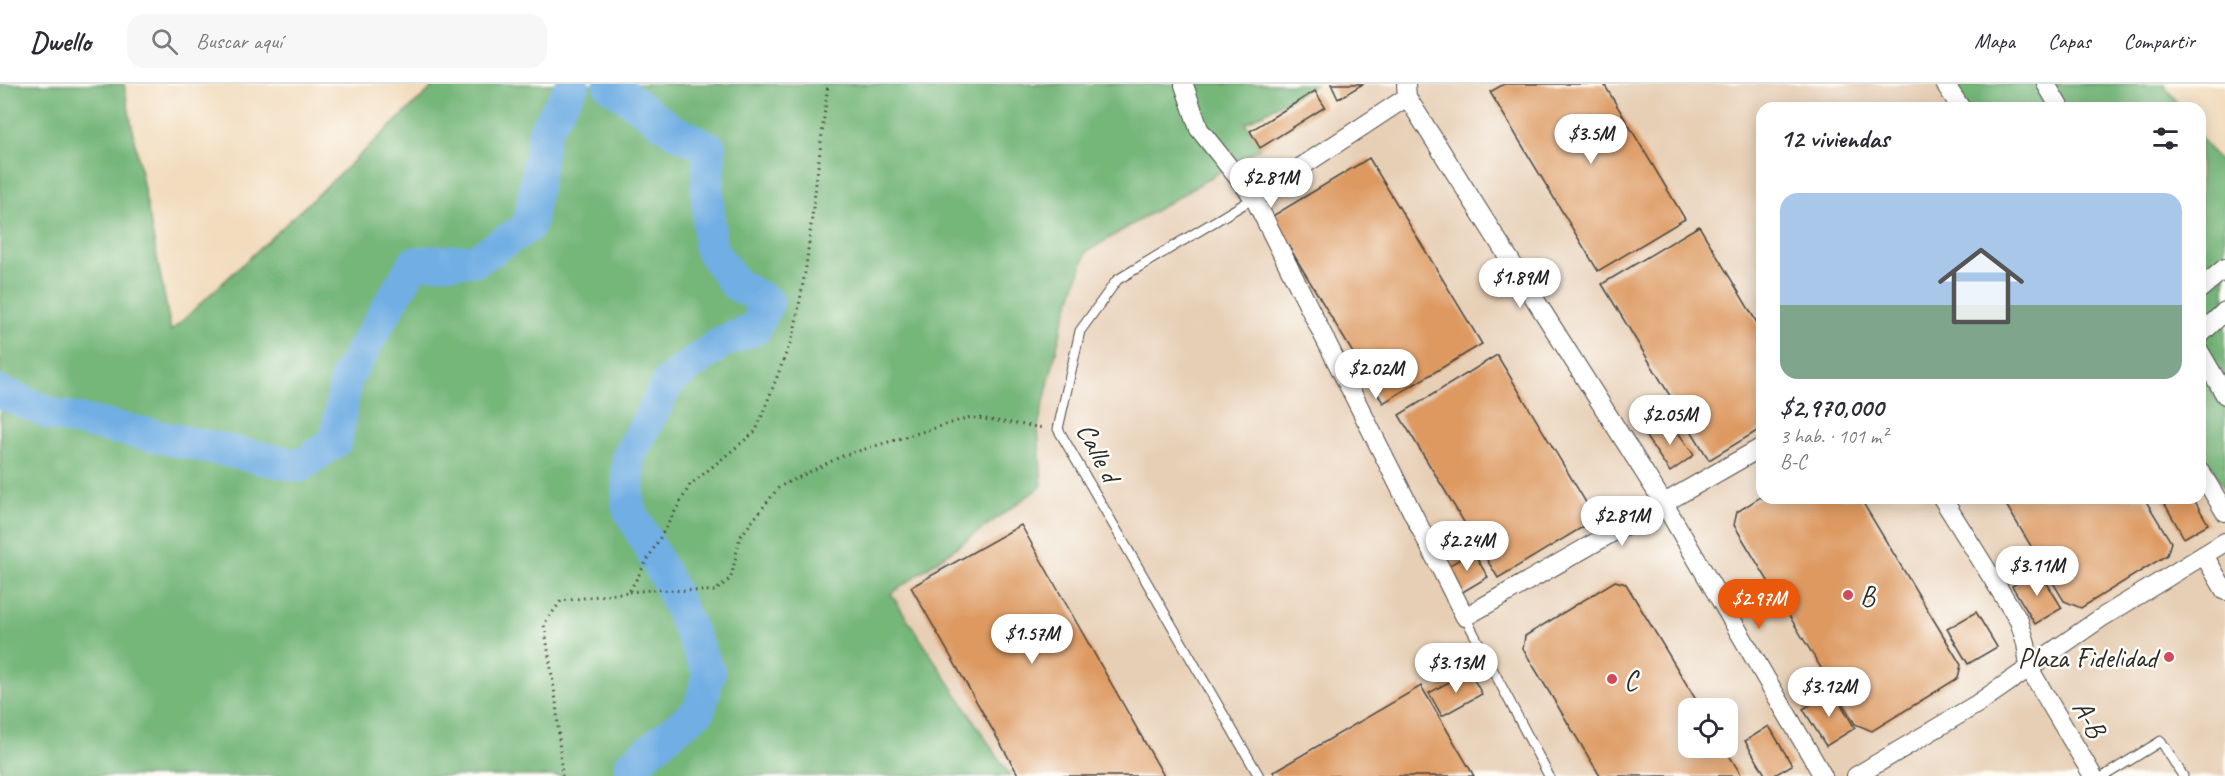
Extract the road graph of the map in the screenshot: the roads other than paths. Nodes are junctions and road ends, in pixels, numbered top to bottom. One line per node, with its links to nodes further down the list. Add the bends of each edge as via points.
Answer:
1 (1945, 84): 5 (street)
2 (2046, 84): 6 (street)
3 (1184, 85): 7 (street, via 1200,129)
4 (1406, 90): 7 (street); 16 (street)
5 (1957, 102)
6 (2056, 102)
7 (1254, 198): 22 (street); 24 (lane, Calle d, via 1117,280 1080,331 1058,429)
8 (2225, 268): 9 (street)
9 (2206, 284)
10 (2225, 311): 11 (street)
11 (2206, 329)
12 (2206, 362): 13 (street)
13 (2225, 395)
14 (1756, 450): 16 (street)
15 (2206, 481): 18 (street)
16 (1663, 502): 22 (street); 26 (street)
17 (1946, 504): 23 (street, A-B, via 2019,621)
18 (2225, 512)
19 (2225, 542): 20 (street)
20 (2204, 555): 21 (street); 23 (street)
21 (2225, 591)
22 (1465, 618): 25 (lane)
23 (2029, 668): 27 (street, via 1977,704); 28 (street, A-B)
24 (1259, 776)
25 (1549, 776)
26 (1823, 776)
27 (1856, 776)
28 (2093, 776)
29 (2104, 776): 30 (lane, via 2161,741)
30 (2182, 776)

